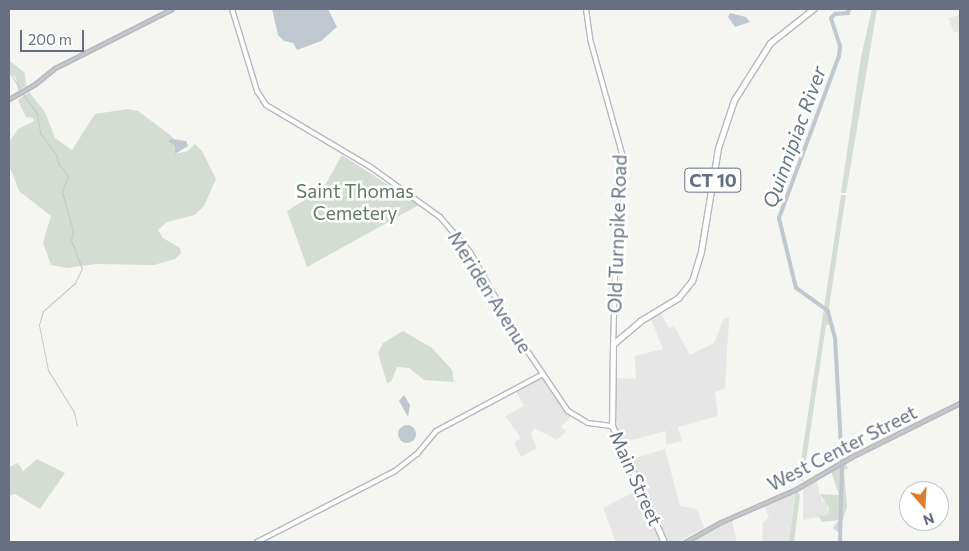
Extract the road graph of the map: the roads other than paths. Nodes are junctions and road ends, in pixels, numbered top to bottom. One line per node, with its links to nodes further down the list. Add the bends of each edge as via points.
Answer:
1 (172, 9): 5 (street, via 55,68)
2 (232, 9): 7 (main road, Meriden Avenue, via 260,98 266,105 372,168 440,217 470,252)
3 (586, 9): 6 (main road, Old Turnpike Road, via 590,39 623,157 617,205)
4 (813, 9): 6 (highway, CT 10, via 770,43 734,100 718,148 702,251 692,281 678,298 640,321)
5 (9, 99)
6 (613, 344): 9 (highway, Main Street)
7 (543, 374): 9 (main road, Meriden Avenue, via 570,414 588,423); 10 (main road, via 436,431 418,454 393,472)
8 (960, 403): 12 (street, West Center Street, via 844,461 796,489)
9 (612, 426): 11 (highway, Main Street)
10 (257, 542)
11 (664, 542)
12 (684, 542)

